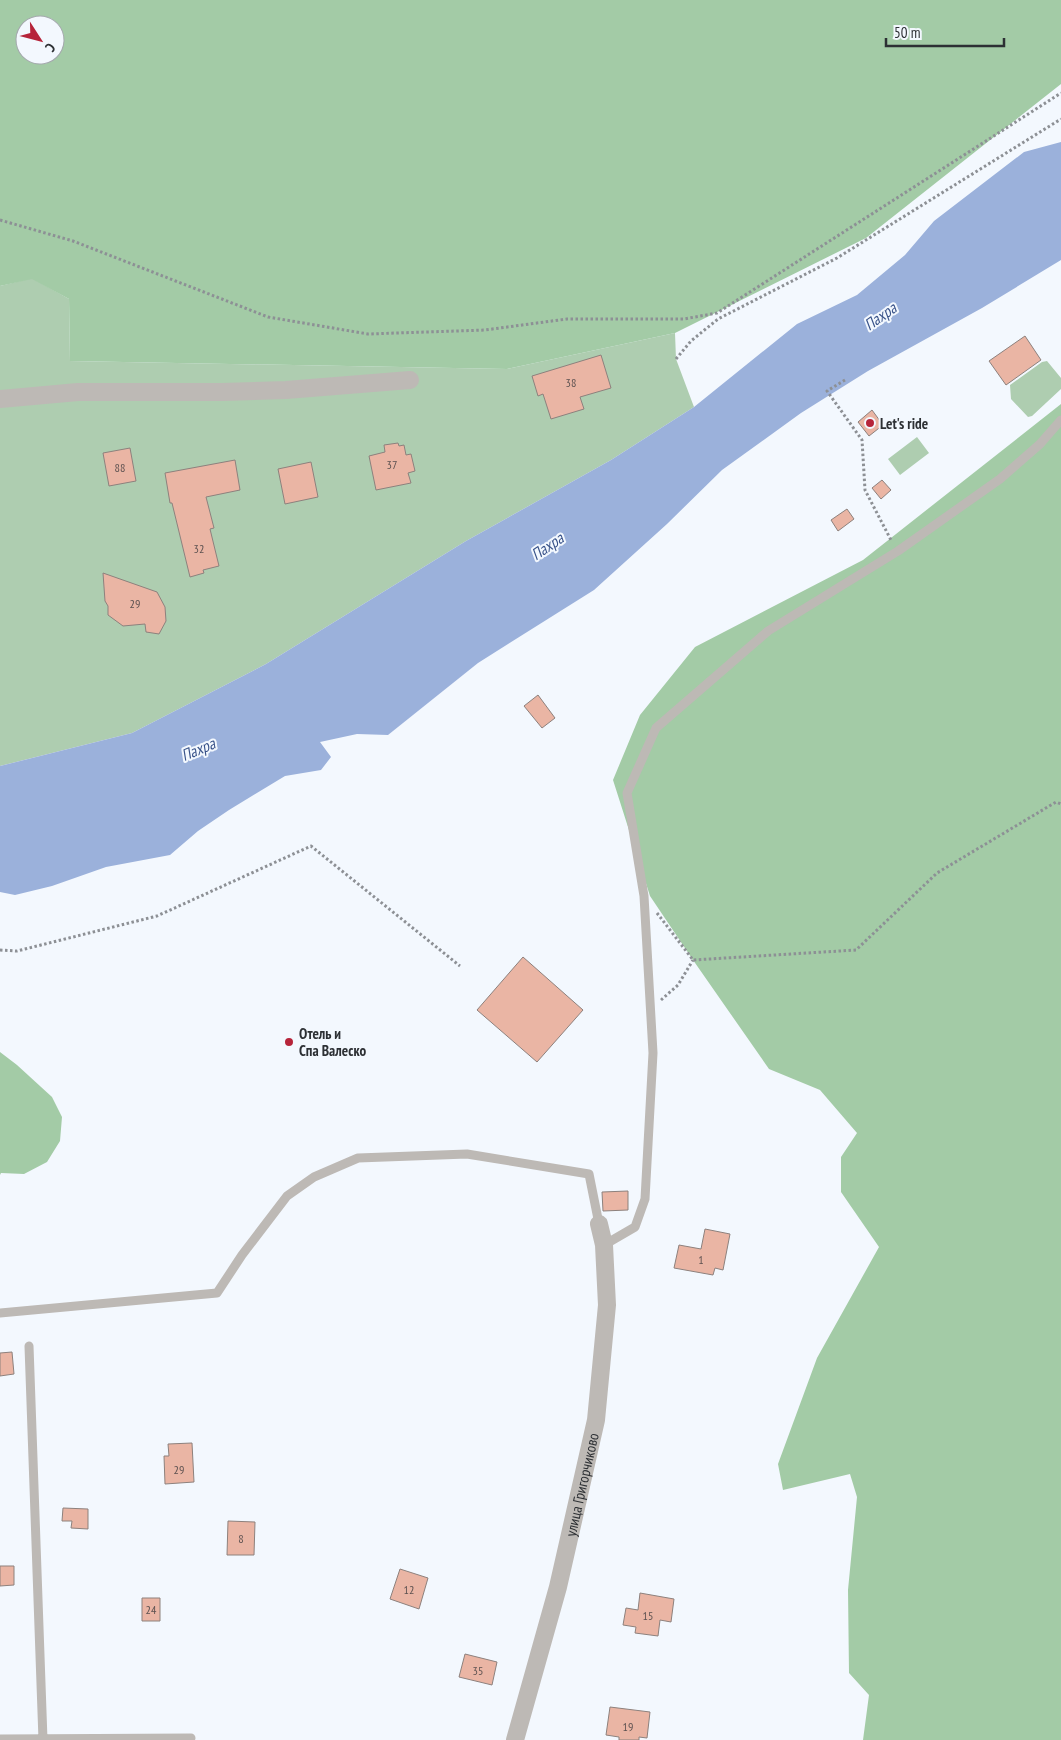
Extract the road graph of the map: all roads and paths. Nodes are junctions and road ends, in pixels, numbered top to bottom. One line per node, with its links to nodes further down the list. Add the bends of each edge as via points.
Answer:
1 (1061, 93): 3 (path, via 716,313 684,319 567,319 485,330 368,334 268,317 73,241)
2 (1061, 120): 4 (path, via 837,258 718,319)
3 (0, 220)
4 (676, 359)
5 (410, 380): 7 (street, via 286,390 78,392)
6 (845, 380): 9 (path, via 827,391 862,440 865,490)
7 (0, 399)
8 (1061, 420): 11 (lane, via 1040,444 1000,479 898,551 768,631 656,728 627,793)
9 (890, 540)
10 (1061, 804): 13 (path, via 1056,802 937,874 856,950)
11 (644, 896): 13 (path); 15 (lane)
12 (0, 950): 14 (path, via 17,951 157,916 311,846)
13 (693, 960): 15 (path, via 678,985)
14 (460, 966)
15 (651, 1009): 17 (lane, via 653,1053 645,1200 636,1227)
16 (599, 1224): 17 (street, улица Григорчиково); 18 (lane, via 590,1174 467,1154 358,1158 314,1177 287,1196 217,1293)
17 (604, 1246): 23 (street, улица Григорчиково, via 606,1305 596,1420 558,1587)
18 (0, 1313)
19 (29, 1346): 22 (lane)
20 (0, 1739): 22 (lane)
21 (194, 1739): 22 (lane)
22 (43, 1740)
23 (514, 1740)

